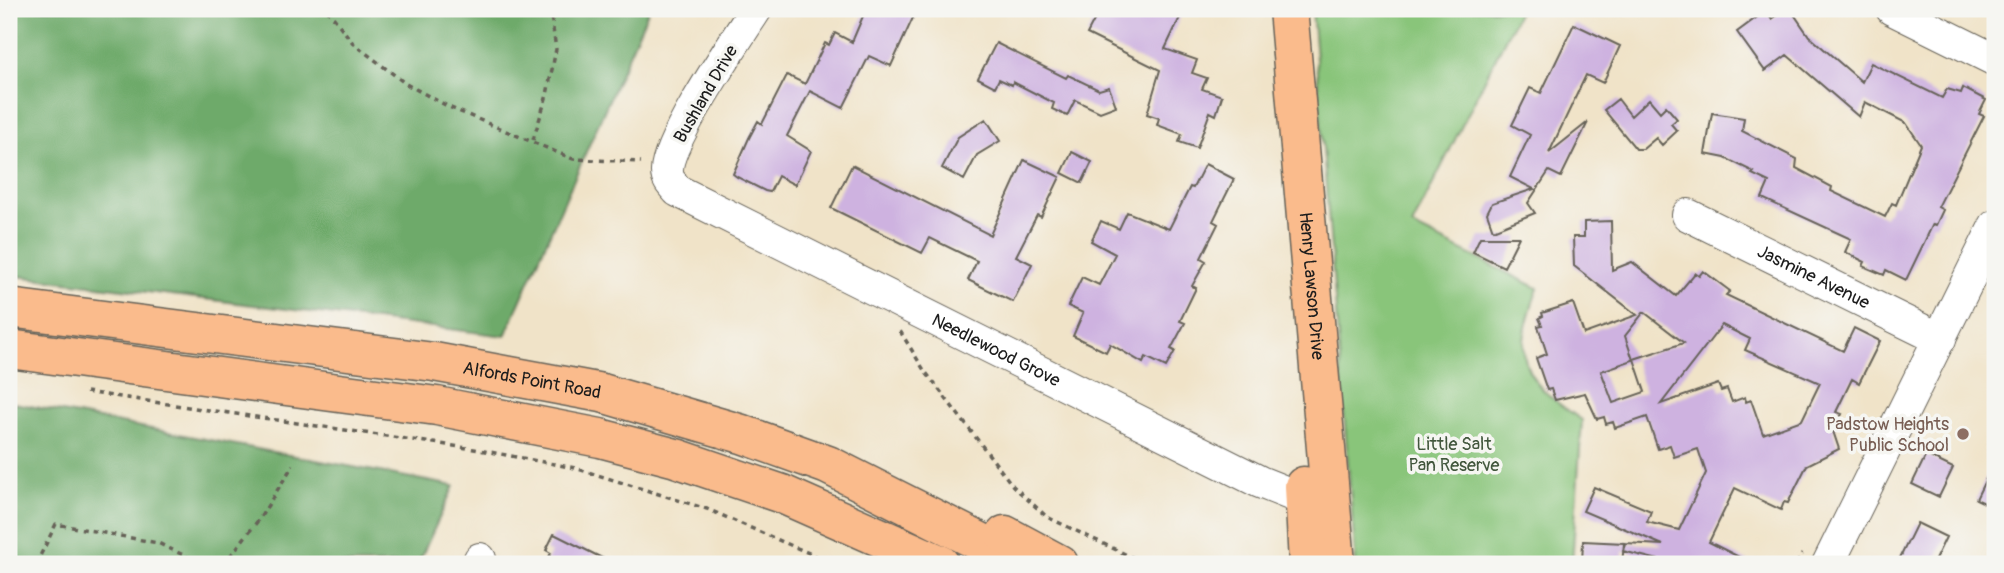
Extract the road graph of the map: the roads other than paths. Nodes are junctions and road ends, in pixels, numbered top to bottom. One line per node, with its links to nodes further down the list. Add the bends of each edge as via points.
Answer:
1 (756, 9): 5 (street, Bushland Drive, via 691,113)
2 (1287, 9): 13 (main road, Henry Lawson Drive)
3 (1892, 9): 4 (street)
4 (1995, 60)
5 (668, 173): 13 (street, Needlewood Grove, via 689,198 1260,482)
6 (1688, 215): 9 (street, Jasmine Avenue)
7 (1995, 226): 9 (street)
8 (9, 308): 12 (main road, Alfords Point Road, via 434,362 545,381 681,414)
9 (1940, 339): 20 (street)
10 (9, 349): 11 (main road)
11 (525, 421): 14 (main road, via 616,464 745,504); 15 (main road, via 613,441 733,477 827,512)
12 (828, 465): 16 (main road, Alfords Point Road); 17 (main road, via 964,514)
13 (1317, 499): 18 (main road, Henry Lawson Drive); 19 (main road, Henry Lawson Drive)
14 (883, 564)
15 (940, 564)
16 (1024, 564)
17 (1059, 564)
18 (1308, 564)
19 (1336, 564)
20 (1828, 564)

